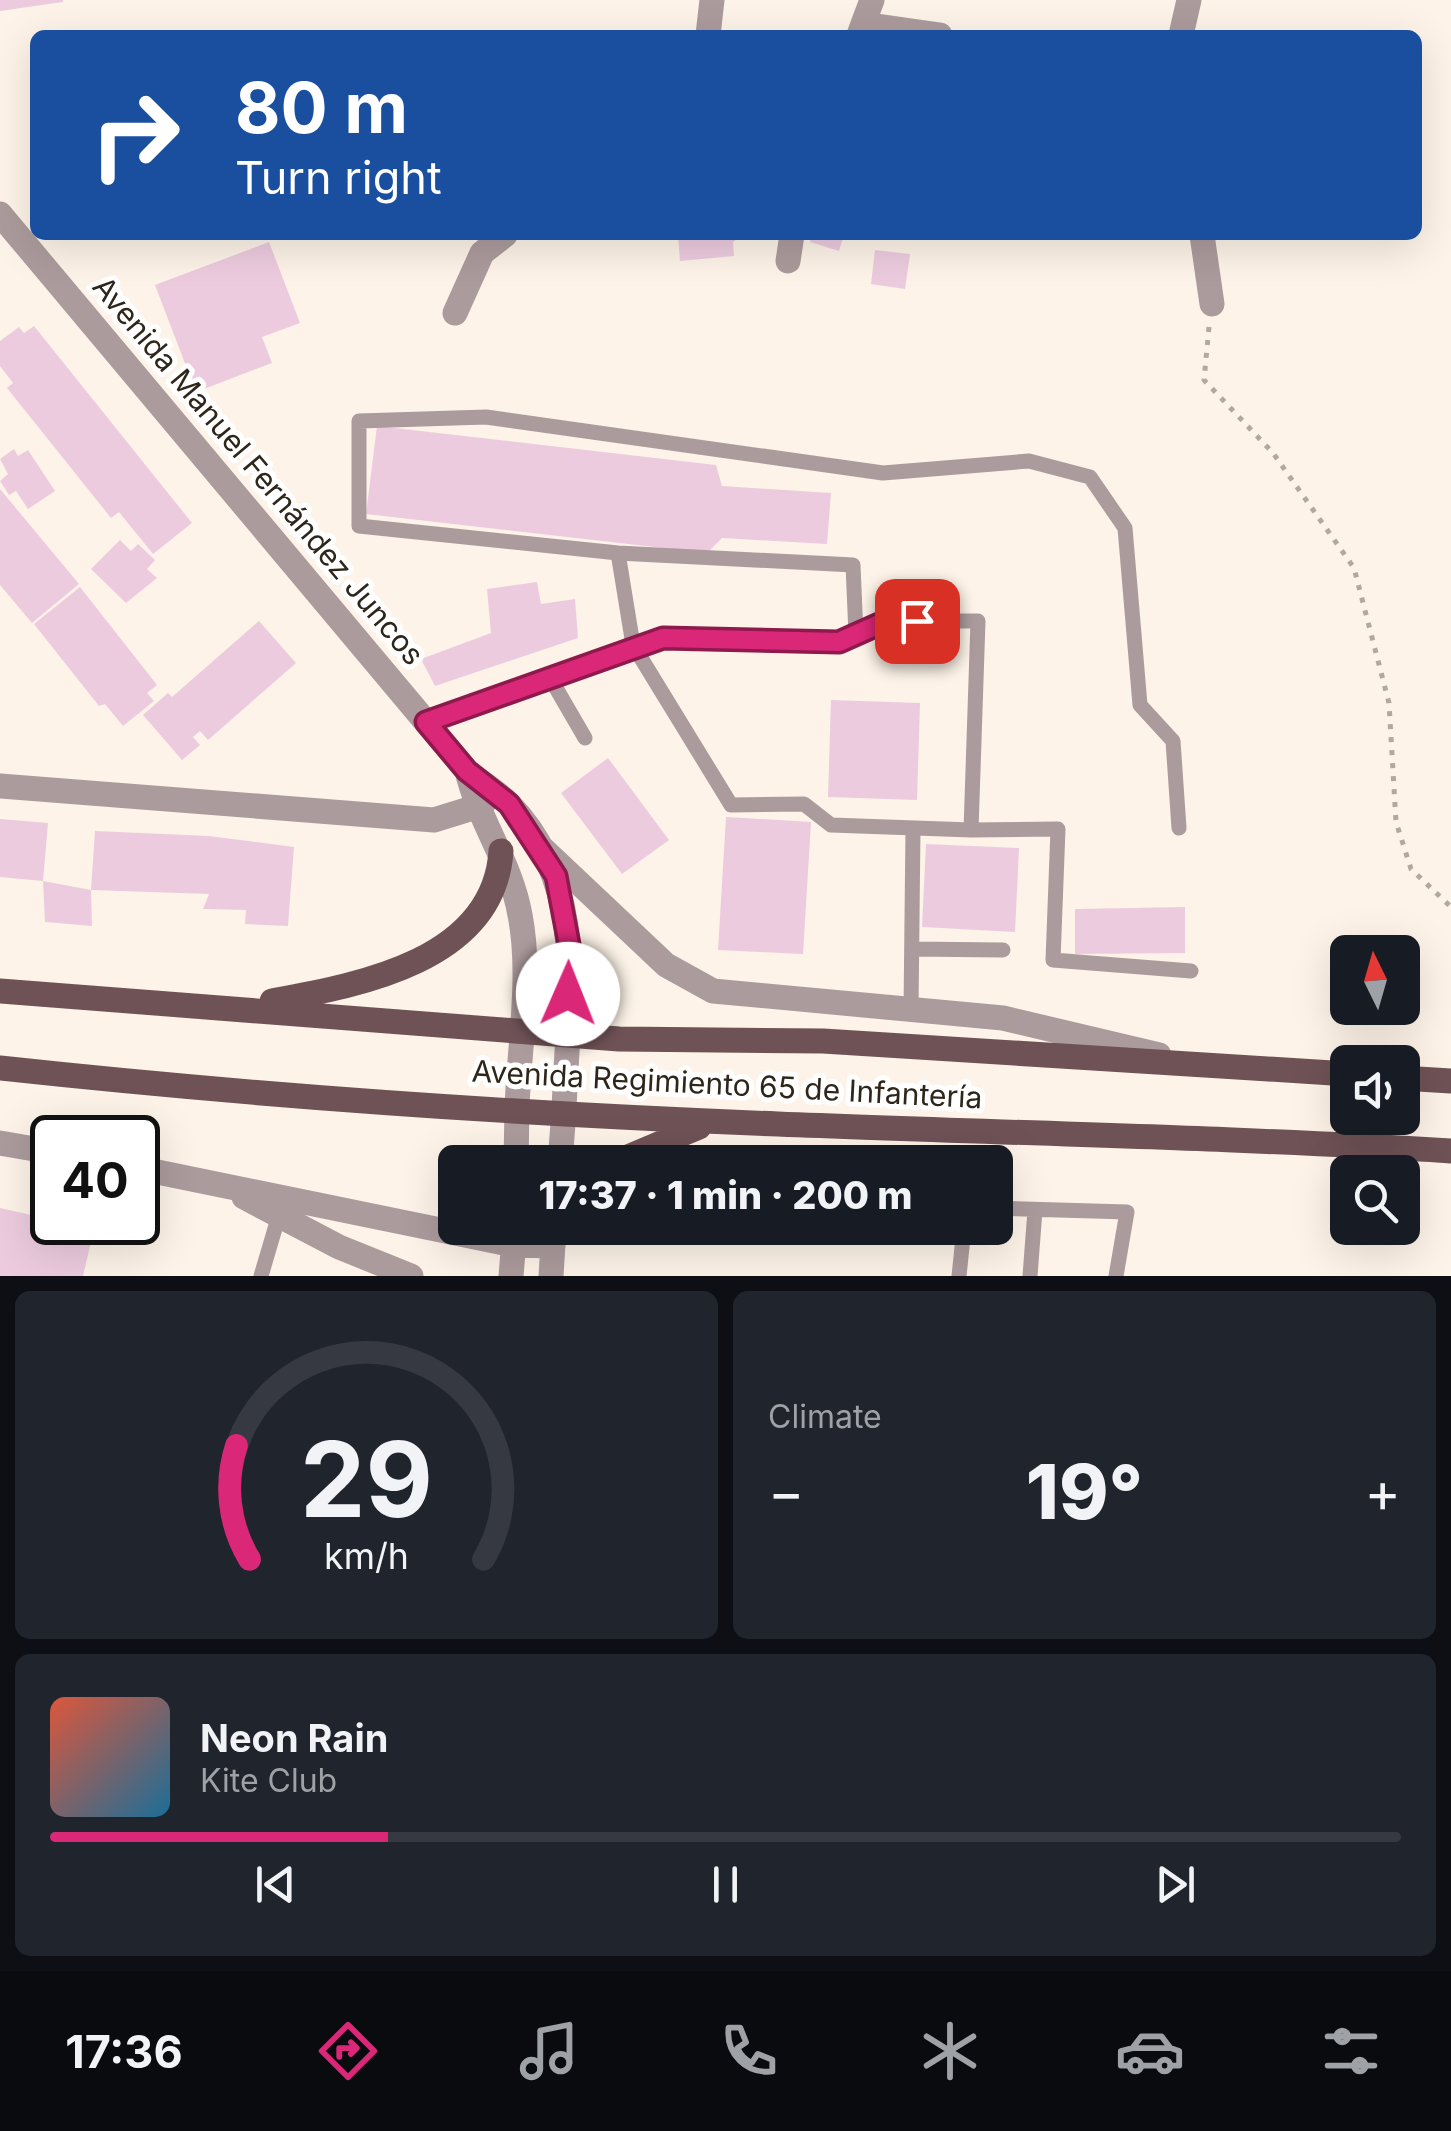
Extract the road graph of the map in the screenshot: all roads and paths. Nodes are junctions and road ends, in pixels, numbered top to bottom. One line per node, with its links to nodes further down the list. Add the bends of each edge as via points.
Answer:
1 (712, 0): 4 (street)
2 (1189, 0): 6 (street)
3 (865, 20): 5 (street)
4 (709, 30)
5 (915, 30)
6 (1182, 30)
7 (0, 214): 18 (street, Avenida Manuel Fernández Juncos)
8 (499, 240): 13 (street, via 482,253)
9 (791, 240): 11 (street)
10 (1203, 240): 12 (street)
11 (788, 261)
12 (1212, 304): 27 (path, via 1204,380 1273,453 1354,568 1389,703 1396,822 1411,869)
13 (455, 313)
14 (618, 554): 15 (lane, via 853,565); 16 (lane); 23 (lane, via 359,526 358,421 486,417 883,472 1029,461 1090,477 1125,528 1140,705 1173,741)
15 (856, 635): 16 (lane, via 839,642 663,638); 24 (lane, via 886,621 978,621)
16 (634, 645): 17 (lane); 22 (lane, via 731,805 804,804 830,825)
17 (549, 676): 18 (lane); 19 (lane)
18 (426, 722): 21 (street, Avenida Manuel Fernández Juncos)
19 (584, 738)
20 (0, 786): 21 (street, via 434,820)
21 (485, 800): 25 (street, Avenida Manuel Fernández Juncos, via 509,804); 26 (street, Avenida Manuel Fernández Juncos)
22 (913, 828): 24 (lane); 28 (lane)
23 (1179, 828)
24 (971, 830): 30 (lane, via 1058,829 1053,960)
25 (540, 846): 33 (street, via 666,964 713,992); 35 (street, Avenida Manuel Fernández Juncos, via 566,915)
26 (502, 850): 32 (main road, via 500,871 478,915 446,946 386,975); 34 (street, Avenida Manuel Fernández Juncos, via 521,917)
27 (1451, 908)
28 (912, 949): 29 (lane); 33 (lane)
29 (1003, 950)
30 (1190, 971)
31 (0, 991): 32 (main road, Avenida Regimiento 65 de Infantería)
32 (237, 1007): 34 (main road, Avenida Regimiento 65 de Infantería)
33 (912, 1010): 36 (street, via 1003,1018)
34 (520, 1030): 35 (main road, Avenida Regimiento 65 de Infantería); 41 (street, Avenida Manuel Fernández Juncos)
35 (566, 1034): 36 (main road, Avenida Regimiento 65 de Infantería); 42 (street, Avenida Manuel Fernández Juncos)
36 (1203, 1066): 38 (main road, Avenida Regimiento 65 de Infantería)
37 (0, 1068): 41 (main road, Avenida Regimiento 65 de Infantería, via 163,1086)
38 (1330, 1073)
39 (1420, 1079): 40 (main road)
40 (1451, 1081)
41 (517, 1108): 42 (main road, Avenida Regimiento 65 de Infantería); 45 (street, Avenida Manuel Fernández Juncos)
42 (564, 1112): 43 (main road, Avenida Regimiento 65 de Infantería); 46 (street, Avenida Manuel Fernández Juncos)
43 (718, 1122): 47 (main road); 49 (main road, Avenida Regimiento 65 de Infantería)
44 (0, 1143): 48 (street)
45 (516, 1145)
46 (561, 1145)
47 (654, 1145)
48 (30, 1148)
49 (1451, 1151)
50 (160, 1172): 51 (street)
51 (213, 1181): 54 (street); 56 (street)
52 (1013, 1209): 53 (lane)
53 (1034, 1210): 66 (lane); 67 (lane, via 1127,1212)
54 (278, 1215): 61 (lane); 62 (street)
55 (438, 1222): 56 (street)
56 (415, 1224): 57 (street)
57 (438, 1227)
58 (514, 1245): 63 (street)
59 (553, 1245): 64 (street)
60 (962, 1245): 65 (lane)
61 (261, 1276)
62 (411, 1276)
63 (511, 1276)
64 (551, 1276)
65 (959, 1276)
66 (1030, 1276)
67 (1116, 1276)

